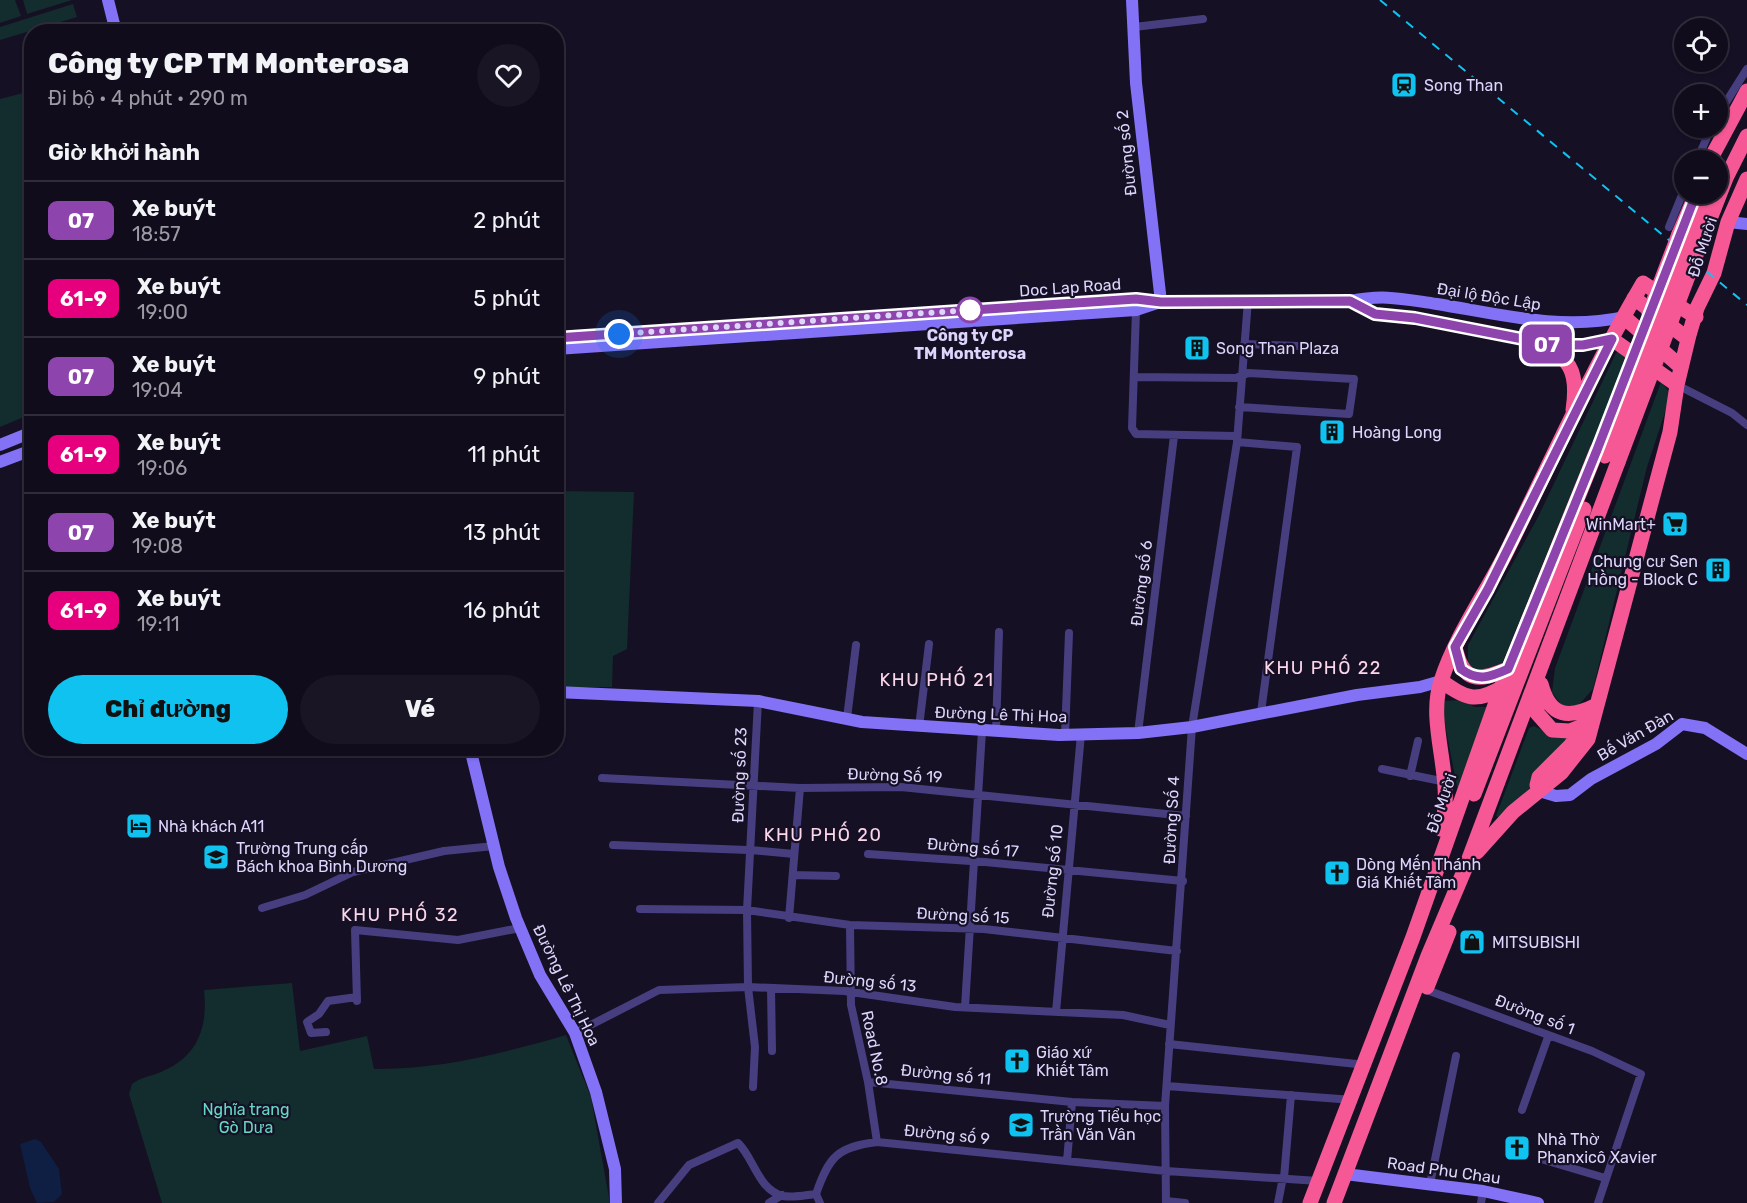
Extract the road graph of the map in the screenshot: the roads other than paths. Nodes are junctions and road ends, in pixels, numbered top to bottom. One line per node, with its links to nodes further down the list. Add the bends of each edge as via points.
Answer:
1 (108, 0): 4 (street)
2 (1132, 0): 5 (street, Đường số 2)
3 (1203, 19): 5 (street)
4 (114, 24)
5 (1134, 27): 24 (street, Đường số 2, via 1136,83)
6 (1747, 69): 8 (street)
7 (1747, 91): 11 (highway)
8 (1728, 99)
9 (1747, 107): 12 (highway)
10 (1747, 136): 20 (highway, Đỗ Mười)
11 (1715, 150)
12 (1727, 150)
13 (1747, 157): 20 (highway, Đỗ Mười)
14 (1747, 179): 18 (highway, Đỗ Mười)
15 (1685, 204): 20 (street)
16 (1694, 204): 20 (highway, Đỗ Mười)
17 (1703, 204): 20 (highway, Đỗ Mười)
18 (1728, 222): 19 (street); 26 (highway, Đỗ Mười)
19 (1747, 224)
20 (1689, 239): 47 (highway, bridge); 47 (highway, bridge)
21 (1634, 298): 26 (highway, via 1643,283); 27 (highway); 30 (highway)
22 (1248, 300): 23 (street, Đại lộ Độc Lập); 24 (street, Đại lộ Độc Lập); 32 (street, Đường Số 4)
23 (1350, 301): 27 (street, Đại lộ Độc Lập, via 1379,295 1562,324); 31 (street, Đại lộ Độc Lập, via 1375,314)
24 (1161, 302): 25 (street, Doc Lap Road); 28 (street, Doc Lap Road, via 1136,299)
25 (1136, 310): 34 (street, Doc Lap Road); 37 (street)
26 (1696, 316): 30 (highway, Đỗ Mười)
27 (1624, 317): 29 (highway); 35 (highway)
28 (564, 337)
29 (1612, 339): 31 (street, Đại lộ Độc Lập, via 1573,346); 38 (highway); 40 (highway)
30 (1688, 339): 35 (highway, Đỗ Mười)
31 (1534, 341): 40 (highway, via 1559,352 1574,375)
32 (1244, 344): 33 (street); 36 (street, Đường Số 4)
33 (1299, 346)
34 (564, 348)
35 (1681, 367): 38 (highway, Đỗ Mười)
36 (1242, 376): 37 (street); 39 (street, Đường Số 4); 39 (street, via 1248,373 1354,379 1349,414)
37 (1134, 377): 43 (street, via 1132,428 1136,434)
38 (1677, 385): 41 (street); 60 (highway, Đỗ Mười, via 1670,432)
39 (1239, 407): 44 (street, Đường Số 4)
40 (1571, 421): 53 (highway)
41 (1747, 425)
42 (24, 435): 45 (street)
43 (1174, 436): 44 (street); 68 (street, Đường số 6)
44 (1237, 439): 61 (street, via 1297,447); 65 (street, Đường Số 4)
45 (0, 445)
46 (24, 453): 48 (street)
47 (1611, 458): 54 (highway, Đỗ Mười); 56 (highway)
48 (0, 462)
49 (999, 632): 67 (street)
50 (1069, 633): 70 (street)
51 (929, 644): 64 (street)
52 (856, 645): 62 (street)
53 (1455, 647): 54 (highway, via 1461,669 1469,675 1486,678); 55 (highway)
54 (1513, 674): 57 (highway); 106 (highway, Đỗ Mười)
55 (1441, 681): 57 (highway, via 1473,699 1489,696); 61 (street, Đường Lê Thị Hoa); 77 (highway, via 1437,694 1438,722)
56 (1538, 685): 60 (highway, via 1547,702 1561,712 1578,714); 63 (highway, via 1537,712 1552,730 1570,731); 86 (highway); 91 (highway)
57 (1501, 688): 104 (highway, Đỗ Mười)
58 (564, 692): 59 (street, Đường Lê Thị Hoa)
59 (758, 701): 62 (street, Đường Lê Thị Hoa); 78 (street, Đường số 23)
60 (1597, 702): 63 (highway); 80 (highway, via 1582,750)
61 (1261, 712): 65 (street, Đường Lê Thị Hoa)
62 (848, 718): 64 (street, Đường Lê Thị Hoa)
63 (1585, 724): 80 (highway, via 1571,745 1539,777)
64 (919, 727): 66 (street, Đường Lê Thị Hoa)
65 (1192, 727): 68 (street, Đường Lê Thị Hoa); 83 (street, Đường Số 4)
66 (982, 731): 67 (street, Đường Lê Thị Hoa); 81 (street)
67 (996, 732): 70 (street, Đường Lê Thị Hoa)
68 (1138, 733): 69 (street, Đường Lê Thị Hoa)
69 (1081, 734): 70 (street, Đường Lê Thị Hoa); 82 (street, Đường số 10)
70 (1065, 735)
71 (1418, 741): 75 (street)
72 (1747, 754): 80 (street, Bế Văn Đàn, via 1705,728 1682,724 1570,795)
73 (472, 756): 85 (street, Đường Lê Thị Hoa)
74 (1382, 769): 75 (street)
75 (1410, 776): 77 (street)
76 (602, 778): 78 (street, Đường Số 19)
77 (1446, 782): 104 (highway, via 1447,811 1413,925)
78 (754, 787): 79 (street, Đường Số 19); 87 (street, Đường số 23)
79 (800, 788): 81 (street, Đường Số 19, via 901,787); 88 (street)
80 (1539, 791): 86 (highway)
81 (978, 795): 82 (street, Đường Số 19); 90 (street)
82 (1075, 805): 83 (street, Đường Số 19); 92 (street, Đường số 10)
83 (1186, 816): 95 (street, Đường Số 4)
84 (613, 845): 87 (street)
85 (494, 846): 96 (street, via 444,851 353,872 305,895); 101 (street, Đường Lê Thị Hoa)
86 (1482, 846): 91 (highway); 109 (highway)
87 (750, 850): 88 (street); 98 (street, Đường số 23)
88 (794, 854): 93 (street)
89 (868, 854): 90 (street, Đường số 17)
90 (974, 861): 92 (street, Đường số 17); 102 (street)
91 (1467, 864): 109 (highway)
92 (1070, 871): 95 (street, Đường số 17); 103 (street, Đường số 10)
93 (792, 875): 94 (street); 99 (street)
94 (836, 876)
95 (1183, 882): 105 (street, Đường Số 4)
96 (262, 908)
97 (640, 909): 98 (street)
98 (747, 910): 99 (street, Đường số 15); 107 (street, Đường số 23)
99 (789, 918): 100 (street, Đường số 15)
100 (850, 925): 102 (street, Đường số 15); 110 (street, Road No.8)
101 (520, 928): 114 (street, via 458,940 356,930 357,999 328,1001 307,1022 311,1033); 115 (street, Đường Lê Thị Hoa, via 540,975)
102 (970, 928): 103 (street, Đường số 15); 111 (street)
103 (1061, 938): 105 (street, Đường số 15); 112 (street, Đường số 10)
104 (1413, 938): 106 (highway); 120 (highway, Đỗ Mười)
105 (1177, 951): 113 (street, Đường Số 4)
106 (1414, 955): 120 (highway, Đỗ Mười)
107 (748, 987): 108 (street, Đường số 13); 115 (street, Đường số 13, via 659,990); 123 (street, Đường số 23, via 755,1047)
108 (771, 988): 110 (street, Đường số 13); 118 (street)
109 (1422, 988): 116 (street, Đường số 1); 133 (highway)
110 (851, 991): 111 (street, Đường số 13); 121 (street, Road No.8)
111 (965, 1007): 112 (street, Đường số 13)
112 (1056, 1012): 113 (street, Đường số 13, via 1123,1015)
113 (1170, 1025): 117 (street, Đường Số 4)
114 (326, 1032)
115 (575, 1034): 142 (street, Đường Lê Thị Hoa, via 604,1119 615,1169)
116 (1548, 1036): 128 (street); 135 (street, Đường số 1, via 1641,1074)
117 (1169, 1044): 120 (street); 122 (street, Đường Số 4)
118 (772, 1051)
119 (1456, 1056): 137 (street)
120 (1365, 1065): 125 (highway, Đỗ Mười)
121 (868, 1082): 126 (street, Đường số 11); 129 (street, Road No.8)
122 (1167, 1086): 124 (street); 127 (street, Đường Số 4)
123 (753, 1087)
124 (1291, 1095): 125 (street); 134 (street)
125 (1352, 1100): 136 (highway, Đỗ Mười); 148 (highway, Đỗ Mười)
126 (1072, 1102): 127 (street, Đường số 11); 131 (street)
127 (1165, 1106): 132 (street, Đường Số 4)
128 (1522, 1110)
129 (877, 1142): 131 (street, Đường số 9); 140 (street, Đường số 9, via 856,1144 837,1153 824,1172)
130 (1541, 1159): 135 (street)
131 (1067, 1161): 132 (street, Đường số 9)
132 (1166, 1171): 134 (street, Đường số 9); 141 (street, Đường Số 4)
133 (1350, 1174): 137 (street, Road Phu Chau); 149 (highway); 150 (highway)
134 (1284, 1178): 136 (street, Đường số 9); 146 (street)
135 (1605, 1178): 152 (street)
136 (1318, 1180): 147 (highway, Đỗ Mười)
137 (1430, 1184): 139 (street, Road Phu Chau)
138 (782, 1196): 140 (street); 143 (street, via 763,1182 738,1143 689,1165); 144 (street)
139 (1482, 1197): 151 (street, Road Phu Chau)
140 (818, 1198)
141 (1166, 1202): 145 (street)
142 (616, 1203)
143 (658, 1203)
144 (769, 1203)
145 (1185, 1203)
146 (1278, 1203)
147 (1310, 1203)
148 (1319, 1203)
149 (1334, 1203)
150 (1344, 1203)
151 (1538, 1203)
152 (1598, 1203)

